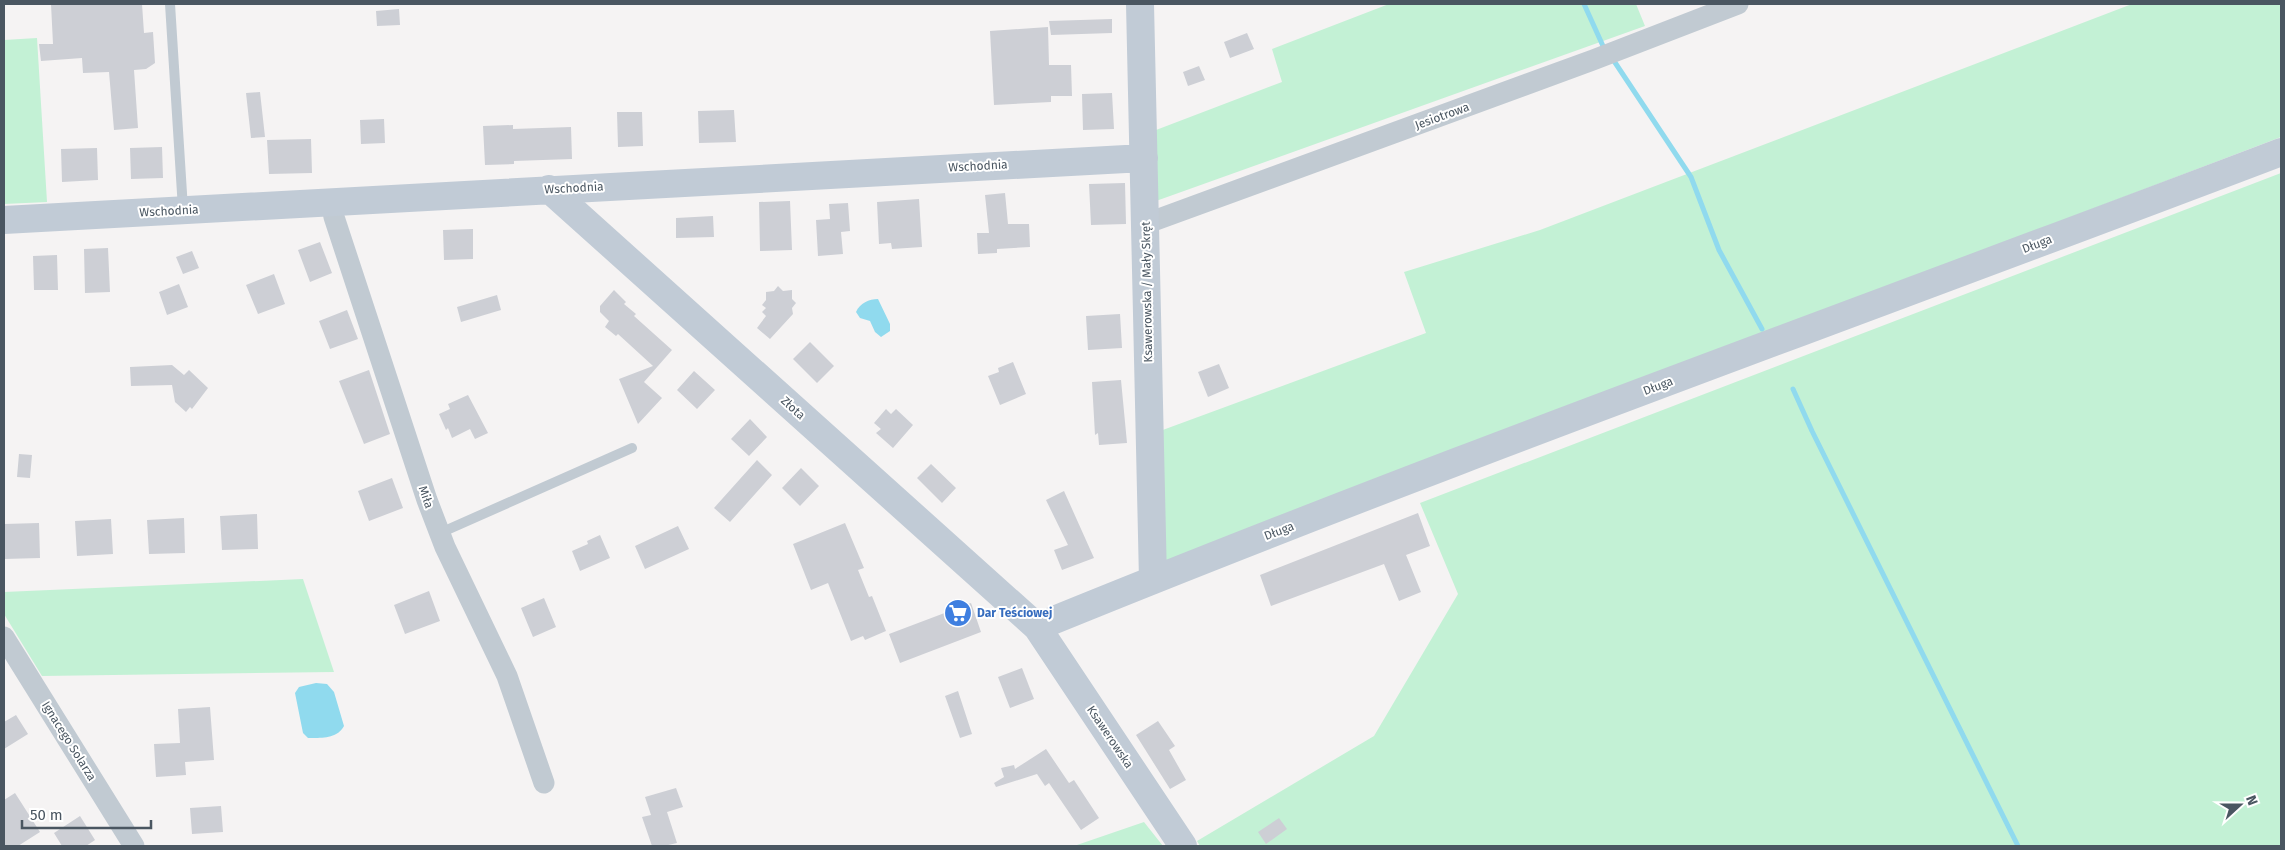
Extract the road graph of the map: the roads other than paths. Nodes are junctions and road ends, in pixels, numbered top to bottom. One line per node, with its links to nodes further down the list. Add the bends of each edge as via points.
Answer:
1 (170, 4): 8 (lane)
2 (1140, 4): 5 (street, Ksawerowska / Mały Skręt)
3 (1738, 4): 10 (street, Jesiotrowa, via 1584,64)
4 (2281, 152): 13 (street, Długa)
5 (1144, 158): 6 (street, Wschodnia); 10 (street, Ksawerowska / Mały Skręt)
6 (549, 189): 7 (street, Wschodnia); 14 (street, Złota)
7 (331, 202): 8 (street, Wschodnia); 12 (street, Miła)
8 (183, 210): 9 (street, Wschodnia)
9 (4, 220)
10 (1145, 224): 13 (street, Ksawerowska / Mały Skręt)
11 (632, 448): 12 (lane)
12 (440, 533): 16 (street, Miła, via 507,676)
13 (1152, 580): 14 (street, Długa)
14 (1037, 627): 18 (street, Ksawerowska)
15 (4, 636): 17 (street, Ignacego Solarza)
16 (544, 783)
17 (134, 846)
18 (1183, 846)

